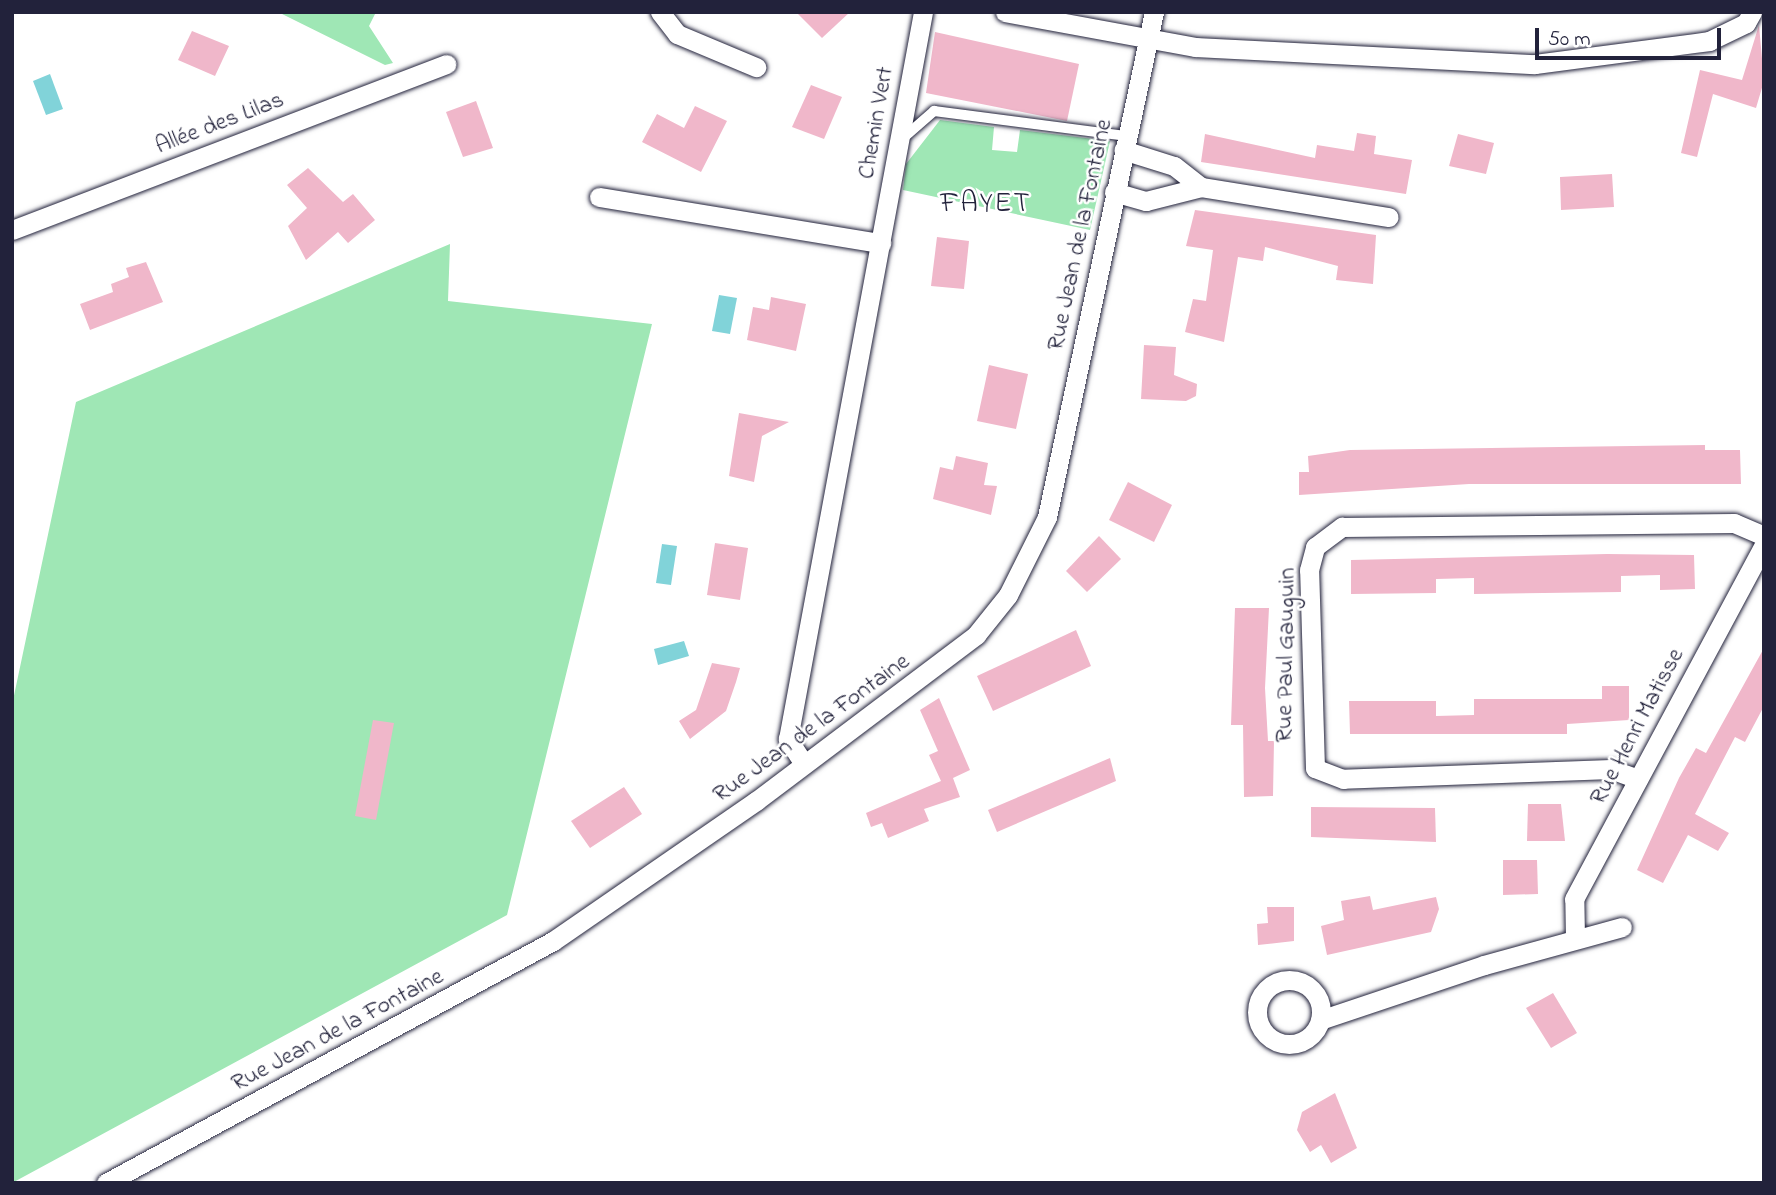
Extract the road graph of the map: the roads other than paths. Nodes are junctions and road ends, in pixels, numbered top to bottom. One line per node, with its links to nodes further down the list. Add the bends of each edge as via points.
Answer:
1 (660, 12): 8 (street, via 677,34)
2 (923, 12): 9 (street, Chemin Vert)
3 (1005, 12): 6 (street)
4 (1154, 12): 6 (street, Rue Jean de la Fontaine)
5 (1752, 12): 6 (street, via 1746,23 1709,41 1641,55 1535,64 1195,47)
6 (1148, 37): 10 (street, Rue Jean de la Fontaine)
7 (446, 64): 15 (street, Allée des Lilas)
8 (756, 67)
9 (898, 143): 10 (lane, via 934,111); 16 (street, Chemin Vert)
10 (1125, 143): 11 (street, via 1174,166); 12 (street, Rue Jean de la Fontaine)
11 (1201, 187): 12 (street, via 1146,201); 14 (street)
12 (1114, 192): 19 (street, Rue Jean de la Fontaine, via 1058,478 1030,555 976,635)
13 (599, 197): 16 (street)
14 (1389, 217)
15 (12, 230)
16 (881, 243): 19 (street, Chemin Vert, via 788,739)
17 (1764, 536): 20 (street, Rue Paul Gauguin, via 1734,523 1342,527 1315,547 1309,570 1315,768 1343,779 1611,769)
18 (1764, 544): 20 (street, Rue Henri Matisse)
19 (804, 764): 24 (street, Rue Jean de la Fontaine, via 552,941)
20 (1638, 779): 22 (street, Rue Henri Matisse, via 1574,899)
21 (1622, 927): 22 (street)
22 (1575, 938): 23 (street)
23 (1320, 1020)
24 (106, 1183)

